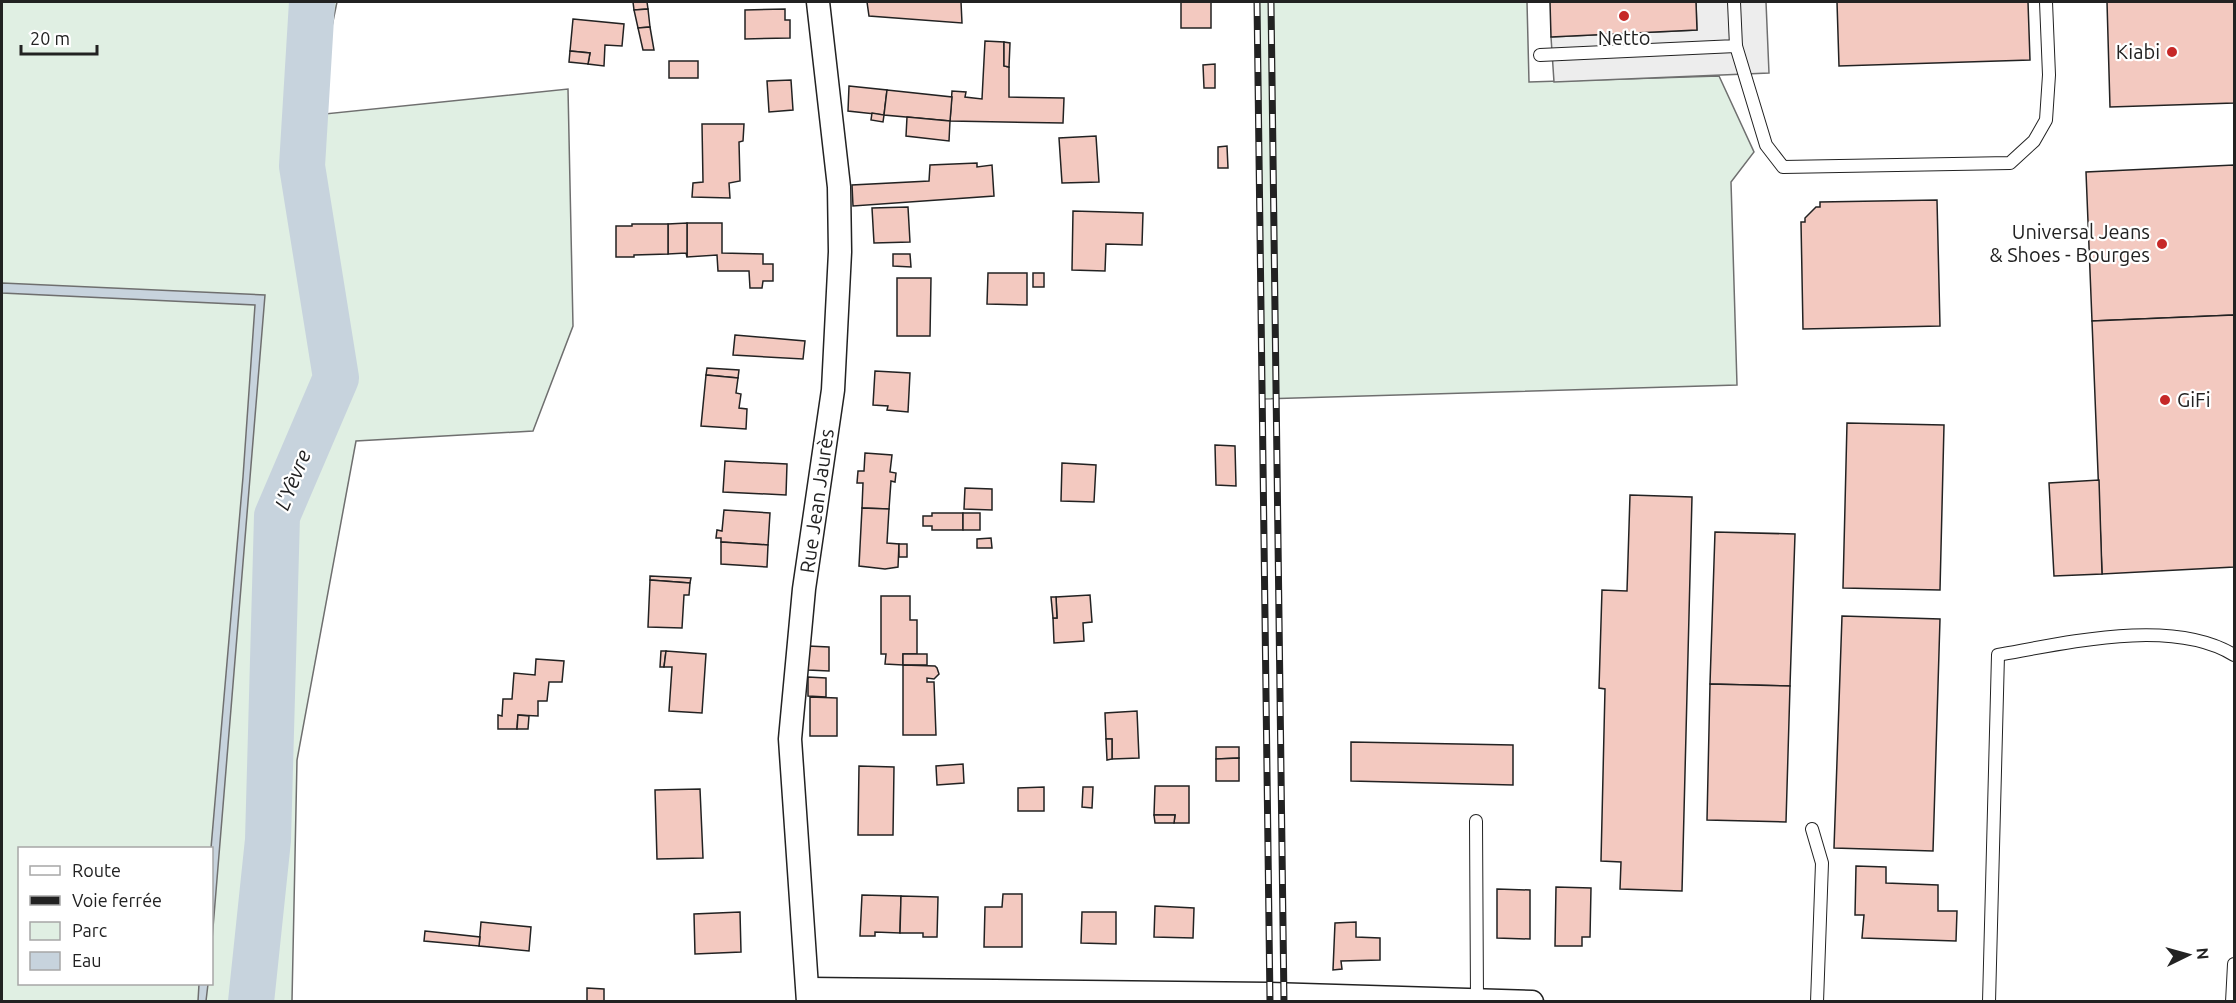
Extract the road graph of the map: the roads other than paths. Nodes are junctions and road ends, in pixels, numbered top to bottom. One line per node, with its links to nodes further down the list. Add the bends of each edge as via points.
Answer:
1 (818, 2): 10 (street, Rue Jean Jaurès, via 839,188 840,252 833,390 804,589 790,739)
2 (1734, 2): 4 (lane)
3 (2046, 2): 4 (lane, via 2046,120 2034,141 2010,163 1783,166 1766,145)
4 (1736, 46): 5 (lane)
5 (1540, 55)
6 (2235, 655): 14 (lane, via 2187,639 2133,635 2074,641 1998,656)
7 (1476, 821): 11 (lane)
8 (1812, 829): 13 (lane, via 1822,863)
9 (2235, 964): 15 (lane)
10 (808, 995): 11 (street, via 1270,994)
11 (1477, 1000): 12 (street)
12 (1532, 1002)
13 (1817, 1002)
14 (1989, 1002)
15 (2232, 1002)

